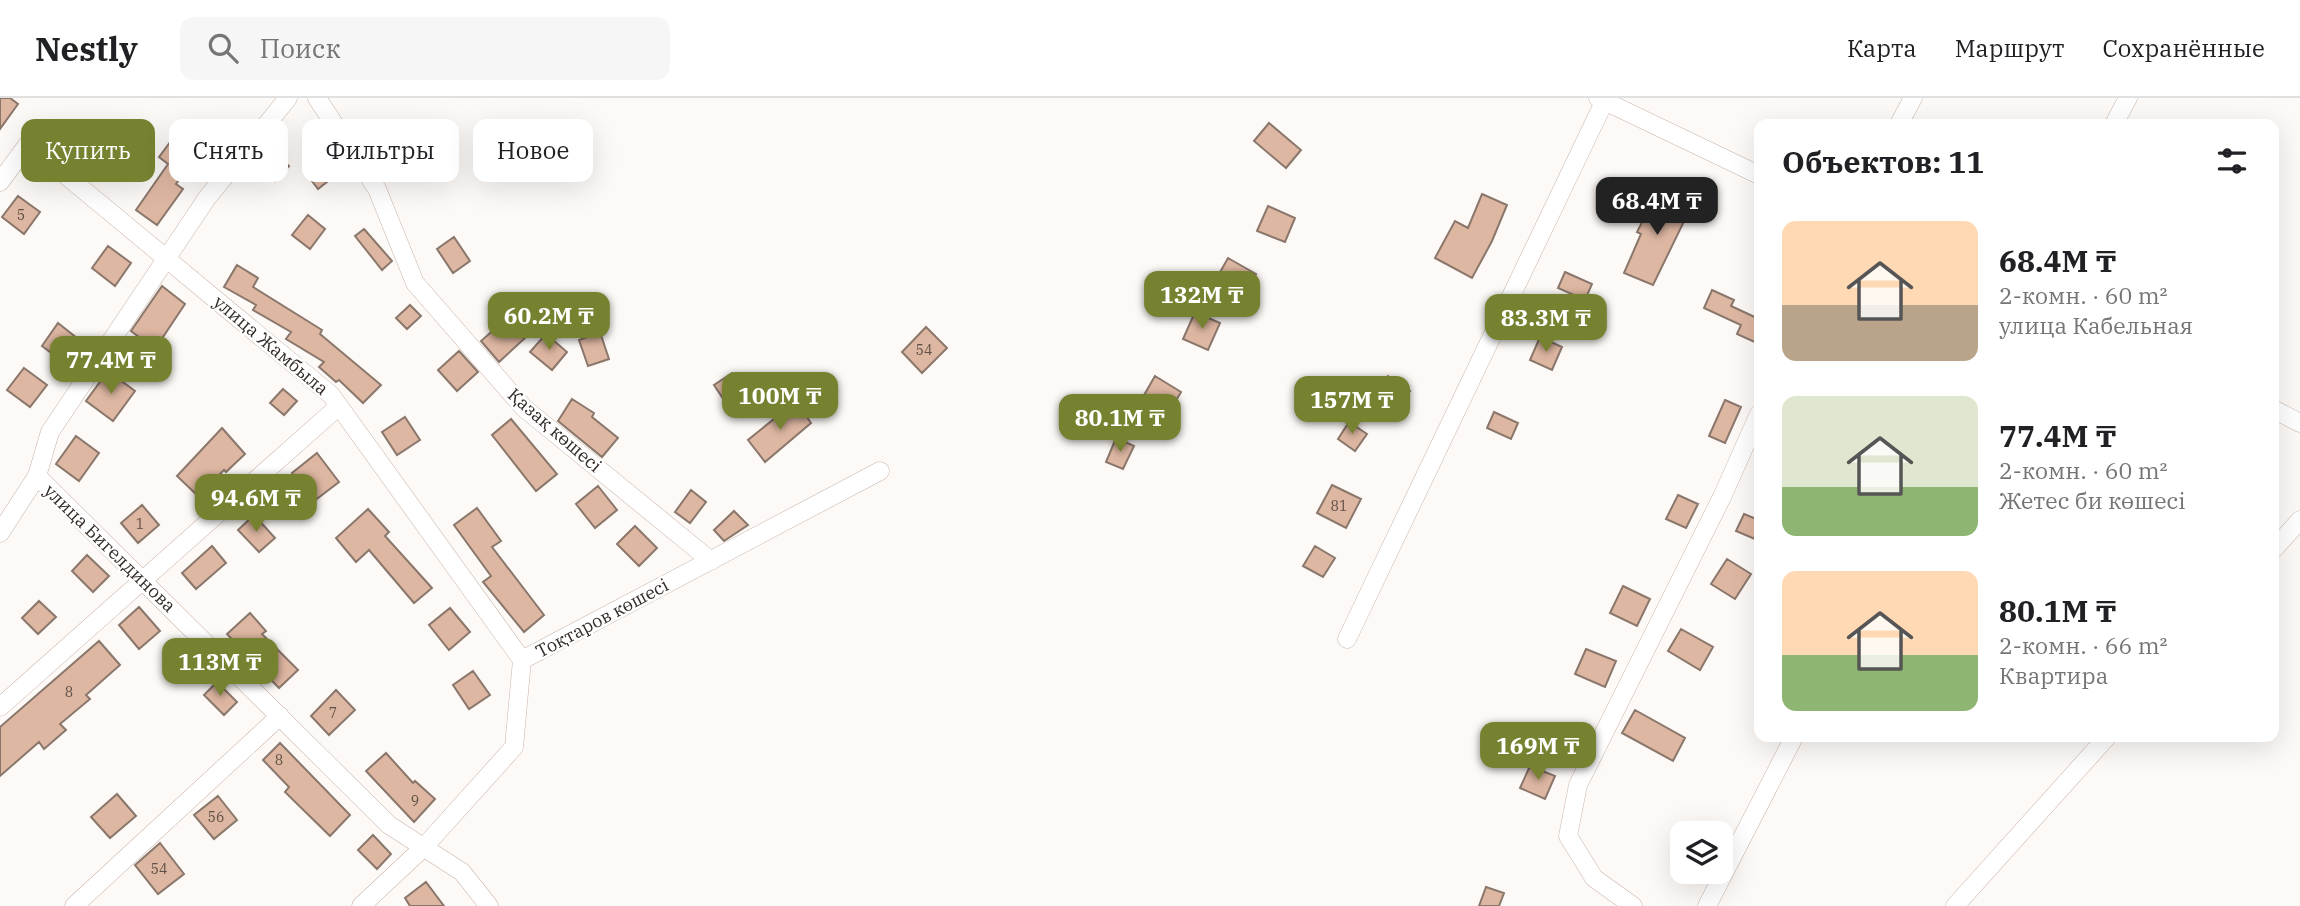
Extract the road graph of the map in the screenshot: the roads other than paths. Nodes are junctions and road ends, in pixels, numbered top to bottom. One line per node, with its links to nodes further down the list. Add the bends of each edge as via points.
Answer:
1 (288, 98): 10 (street, via 207,198)
2 (317, 98): 20 (street, Қазақ көшесі, via 377,190 415,284 524,408)
3 (1913, 98): 6 (street)
4 (2128, 98): 7 (street)
5 (1603, 99): 8 (street); 22 (street)
6 (1902, 119)
7 (2117, 119)
8 (1754, 173)
9 (0, 182): 10 (street, улица Жамбыла, via 28,144)
10 (167, 258): 11 (street, улица Жамбыла); 16 (street, via 50,432)
11 (339, 405): 21 (street); 23 (street, улица Жамбыла)
12 (2279, 412): 13 (street)
13 (2300, 423)
14 (1754, 425): 32 (street, via 1578,785 1568,836 1594,878)
15 (880, 471): 20 (street, Тоқтаров көшесі)
16 (37, 476): 18 (street); 21 (street, улица Бигелдинова)
17 (2300, 520): 19 (street)
18 (0, 533)
19 (2279, 543)
20 (711, 561): 23 (street, Тоқтаров көшесі)
21 (142, 580): 24 (street); 25 (street, улица Бигелдинова)
22 (1347, 639)
23 (522, 660): 28 (street, Тоқтаров көшесі, via 514,747)
24 (0, 707)
25 (280, 716): 28 (street, улица Бигелдинова, via 389,825); 29 (street)
26 (1791, 742): 33 (street)
27 (2103, 742): 34 (street)
28 (424, 847): 30 (street, Тоқтаров көшесі); 31 (street, улица Бигелдинова, via 463,872)
29 (74, 906)
30 (361, 906)
31 (489, 906)
32 (1633, 906)
33 (1707, 906)
34 (1955, 906)

